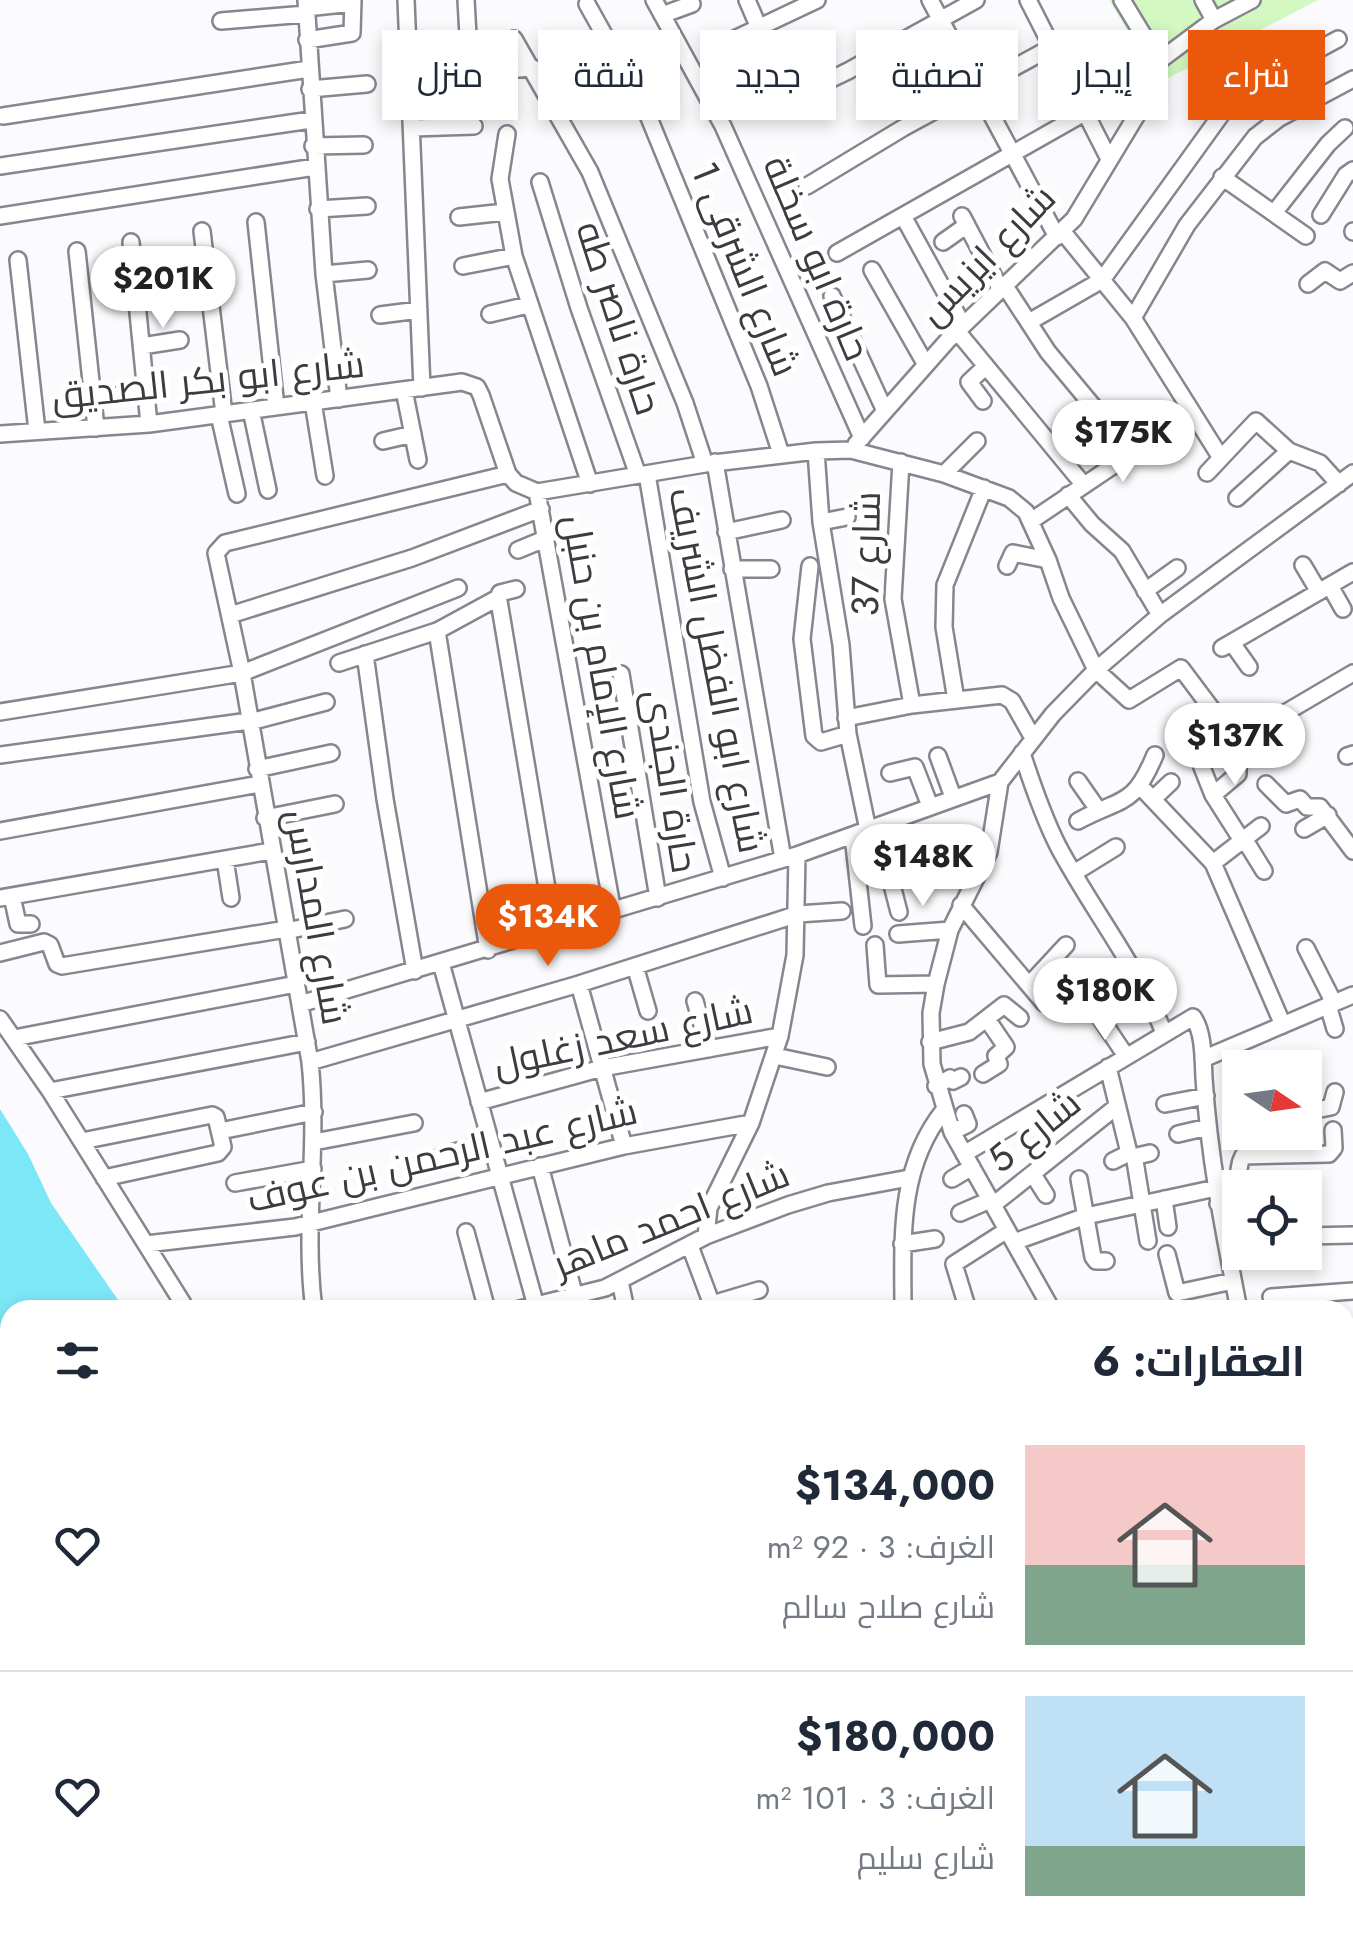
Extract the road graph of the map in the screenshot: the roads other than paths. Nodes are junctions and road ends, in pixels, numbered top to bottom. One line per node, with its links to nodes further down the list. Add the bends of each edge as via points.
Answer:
1 (406, 0): 21 (street)
2 (466, 0): 22 (street)
3 (654, 0): 16 (street, حارة ابو سخلة)
4 (746, 0): 20 (street)
5 (817, 0): 20 (street)
6 (930, 0): 17 (street)
7 (976, 0): 17 (street)
8 (1028, 0): 25 (street)
9 (1122, 0): 18 (street, via 1159,61)
10 (1203, 0): 18 (street)
11 (1252, 0): 18 (street)
12 (353, 1): 15 (street); 27 (street, via 352,33)
13 (587, 4): 121 (street, شارع الشرقى 1, via 645,108)
14 (692, 4): 16 (street)
15 (306, 7): 19 (street); 27 (street)
16 (662, 16): 117 (street, حارة ابو سخلة, via 765,217)
17 (941, 20): 24 (street); 32 (street)
18 (1214, 20)
19 (221, 21)
20 (758, 28): 23 (street)
21 (408, 30)
22 (468, 30)
23 (754, 30)
24 (946, 30)
25 (1043, 30)
26 (1338, 39): 81 (street, via 1236,94)
27 (307, 40): 30 (street)
28 (518, 45): 29 (street, شارع ابو الفضل الشريف)
29 (532, 68): 31 (street); 125 (street, شارع ابو الفضل الشريف, via 590,172)
30 (309, 69): 35 (street); 36 (street)
31 (518, 69)
32 (836, 77)
33 (1353, 79): 55 (street, via 1265,127)
34 (367, 84): 35 (street)
35 (310, 89): 37 (street)
36 (3, 116)
37 (311, 120): 49 (street); 52 (street)
38 (413, 120): 45 (street)
39 (921, 120): 57 (street)
40 (993, 120): 50 (street)
41 (1072, 120): 50 (street)
42 (1090, 120): 51 (street)
43 (1133, 120): 51 (street, شارع ايزيس)
44 (474, 126): 45 (street)
45 (413, 128): 88 (street)
46 (1345, 128): 61 (street)
47 (507, 134): 60 (street, via 500,179)
48 (364, 144): 49 (street)
49 (313, 146): 53 (street)
50 (1012, 154): 64 (street); 68 (street)
51 (1109, 159): 68 (street, شارع ايزيس)
52 (0, 166)
53 (315, 167): 59 (street); 63 (street)
54 (1353, 170): 62 (street)
55 (1222, 177): 61 (street); 91 (street)
56 (540, 182): 128 (street, حارة ناصر طه)
57 (807, 186)
58 (367, 206): 59 (street)
59 (318, 210): 80 (street)
60 (505, 212): 65 (street); 74 (street)
61 (1274, 214): 69 (street)
62 (1320, 215)
63 (0, 216)
64 (903, 216): 73 (street); 93 (street)
65 (459, 217)
66 (256, 222): 105 (street)
67 (202, 231): 108 (street)
68 (1060, 235): 81 (street); 85 (street, شارع ايزيس)
69 (1306, 236)
70 (131, 242): 84 (street)
71 (943, 242): 85 (street, via 964,221)
72 (77, 251): 101 (street)
73 (837, 252)
74 (514, 256): 76 (street); 87 (street)
75 (18, 260): 112 (street)
76 (463, 266)
77 (368, 270): 80 (street)
78 (872, 270): 96 (street)
79 (1353, 273): 83 (street, via 1340,281 1325,271)
80 (324, 274): 102 (street)
81 (1102, 280): 91 (street); 92 (street)
82 (172, 281): 84 (street)
83 (1308, 284)
84 (136, 288): 95 (street)
85 (1003, 288): 92 (street); 93 (street, شارع ايزيس)
86 (832, 296): 107 (street)
87 (528, 304): 89 (street); 132 (street)
88 (419, 310): 90 (street); 98 (street)
89 (490, 314)
90 (380, 315)
91 (1133, 318): 109 (street)
92 (1029, 322): 120 (street)
93 (960, 328): 96 (street, شارع ايزيس); 97 (street)
94 (180, 340): 95 (street)
95 (142, 346): 100 (street)
96 (926, 365): 107 (street, شارع ايزيس)
97 (986, 366): 103 (street, via 969,382); 133 (street)
98 (422, 388): 99 (street, شارع ابو بكر الصديق); 127 (street, شارع ابو بكر الصديق, via 462,382 477,388)
99 (404, 390): 102 (street, شارع ابو بكر الصديق); 114 (street)
100 (146, 392): 101 (street); 110 (street)
101 (93, 399): 111 (street)
102 (340, 399): 104 (street, شارع ابو بكر الصديق)
103 (983, 401)
104 (313, 402): 105 (street, شارع ابو بكر الصديق); 131 (street)
105 (276, 407): 106 (street, شارع ابو بكر الصديق)
106 (251, 410): 108 (street, شارع ابو بكر الصديق); 136 (street)
107 (885, 412): 117 (street, شارع ايزيس)
108 (221, 414): 110 (street, شارع ابو بكر الصديق); 137 (street)
109 (1195, 418): 120 (street); 122 (street)
110 (149, 424): 111 (street, شارع ابو بكر الصديق)
111 (96, 428): 112 (street, شارع ابو بكر الصديق)
112 (38, 431): 113 (street, شارع ابو بكر الصديق)
113 (0, 434)
114 (413, 434): 115 (street); 123 (street)
115 (382, 441)
116 (977, 441): 129 (street)
117 (856, 444): 118 (street); 124 (street)
118 (816, 451): 121 (street); 143 (street)
119 (1289, 451): 122 (street, via 1256,422); 134 (street, via 1320,463); 139 (street)
120 (1132, 453): 133 (street)
121 (781, 454): 125 (street)
122 (1221, 458): 126 (street)
123 (418, 460)
124 (901, 462): 129 (street); 175 (street, شارع 37, via 893,599)
125 (710, 463): 128 (street); 145 (street, شارع ابو الفضل الشريف)
126 (1207, 473)
127 (508, 474): 140 (street); 161 (street, شارع المدارس, via 225,543 216,553)
128 (642, 474): 132 (street); 216 (street, شارع ابو الفضل الشريف, via 702,802)
129 (944, 474): 135 (street)
130 (1353, 474): 134 (street)
131 (325, 476)
132 (590, 484): 140 (street)
133 (1084, 484): 138 (street)
134 (1339, 484): 162 (street)
135 (984, 488): 144 (street, via 1019,504); 173 (street, via 945,585)
136 (268, 490)
137 (237, 494)
138 (1068, 496): 144 (street); 158 (street, via 1122,551)
139 (1238, 498)
140 (539, 501): 146 (street, شارع الإمام بن حنبل); 161 (street, via 412,558)
141 (847, 517): 143 (street)
142 (782, 520): 145 (street)
143 (821, 522): 179 (street)
144 (1030, 522): 148 (street)
145 (726, 532): 153 (street, شارع ابو الفضل الشريف)
146 (546, 538): 147 (street); 222 (street, شارع الإمام بن حنبل)
147 (518, 550)
148 (1048, 560): 151 (street, via 1018,552); 169 (street)
149 (1303, 565): 155 (street)
150 (810, 566): 179 (street, via 802,639 814,736 822,742)
151 (1006, 566)
152 (1177, 568): 158 (street)
153 (732, 570): 154 (street); 211 (street, شارع ابو الفضل الشريف)
154 (771, 570)
155 (1337, 578): 160 (street); 163 (street)
156 (458, 588): 170 (street)
157 (516, 589): 159 (street)
158 (1145, 590): 162 (street)
159 (498, 600): 164 (street); 229 (street)
160 (1343, 609)
161 (230, 614): 170 (street, شارع المدارس)
162 (1160, 615): 169 (street)
163 (1276, 618): 165 (street); 168 (street, via 1227,646)
164 (437, 631): 166 (street); 235 (street)
165 (1286, 635)
166 (365, 654): 167 (street); 242 (street)
167 (339, 664)
168 (1249, 666)
169 (1096, 670): 180 (street); 194 (street, via 1131,700 1181,668 1238,744 1238,774)
170 (242, 673): 176 (street); 178 (street, شارع المدارس)
171 (621, 674): 219 (street, حارة الجندى)
172 (1350, 681): 177 (street)
173 (956, 700): 175 (street); 180 (street, via 1006,696)
174 (326, 702): 178 (street)
175 (912, 705): 179 (street)
176 (0, 712)
177 (1273, 720)
178 (249, 722): 184 (street); 188 (street, شارع المدارس)
179 (847, 726): 206 (street)
180 (1034, 738): 181 (street)
181 (1022, 752): 190 (street); 215 (street)
182 (1196, 752): 194 (street)
183 (331, 753): 188 (street)
184 (0, 755)
185 (938, 756): 195 (street)
186 (1155, 756): 193 (street)
187 (890, 772): 198 (street, via 916,767)
188 (258, 776): 201 (street, شارع المدارس); 205 (street)
189 (1078, 780): 199 (street)
190 (1000, 782): 195 (street); 220 (street, via 989,852)
191 (1171, 782): 196 (street)
192 (1266, 784): 200 (street, via 1282,803 1300,799)
193 (1141, 787): 196 (street); 199 (street)
194 (1213, 794): 207 (street)
195 (954, 797): 198 (street)
196 (1153, 799): 213 (street)
197 (335, 804): 201 (street)
198 (930, 806): 206 (street)
199 (1099, 810): 202 (street)
200 (1328, 815): 204 (street); 210 (street)
201 (266, 818): 209 (street, شارع المدارس)
202 (1078, 821)
203 (1261, 826): 207 (street)
204 (1304, 829)
205 (0, 830)
206 (866, 831): 211 (street); 223 (street); 227 (street)
207 (1242, 838): 213 (street); 214 (street)
208 (1116, 846): 215 (street)
209 (271, 851): 212 (street); 228 (street, شارع المدارس)
210 (1353, 851)
211 (790, 857): 216 (street); 224 (street, شارع ابو الفضل الشريف)
212 (225, 859): 217 (street); 218 (street)
213 (1213, 864): 257 (street)
214 (1264, 871)
215 (1074, 873): 259 (street, via 1129,959)
216 (723, 878): 219 (street)
217 (6, 897): 226 (street, via 18,924)
218 (231, 898)
219 (658, 898): 222 (street)
220 (961, 905): 230 (street); 236 (street)
221 (842, 910): 224 (street)
222 (613, 912): 229 (street)
223 (899, 912)
224 (798, 914): 241 (street); 260 (street, شارع ابو الفضل الشريف)
225 (345, 919): 228 (street)
226 (31, 924)
227 (863, 926)
228 (286, 930): 237 (street, via 62,966 44,942); 243 (street, شارع المدارس)
229 (554, 930): 235 (street)
230 (950, 930): 231 (street); 245 (street)
231 (898, 934)
232 (1049, 935): 239 (street, via 1065,947)
233 (876, 944): 245 (street, via 878,984)
234 (1306, 948): 251 (street)
235 (488, 950): 240 (street)
236 (998, 952): 238 (street); 246 (street)
237 (0, 953)
238 (981, 959)
239 (1051, 961): 246 (street); 266 (street, via 1077,984)
240 (441, 963): 242 (street); 256 (street)
241 (635, 966): 244 (street); 252 (street)
242 (415, 971): 250 (street)
243 (296, 984): 250 (street, شارع المدارس); 261 (street)
244 (578, 984): 256 (street); 271 (street)
245 (936, 984): 263 (street)
246 (1028, 985): 249 (street)
247 (1353, 995): 251 (street)
248 (696, 1001): 264 (street)
249 (1044, 1003)
250 (300, 1004): 262 (street, شارع المدارس)
251 (1331, 1004): 257 (street); 258 (street)
252 (648, 1011)
253 (1020, 1018): 255 (street, via 1004,1005)
254 (0, 1019): 261 (street)
255 (987, 1019): 263 (street, via 969,1032); 272 (street, via 1006,1047 996,1056 999,1064)
256 (456, 1020): 268 (street); 278 (street)
257 (1282, 1024): 267 (street)
258 (1335, 1029)
259 (1164, 1033): 266 (street); 267 (street, via 1193,1018)
260 (780, 1036): 264 (street, شارع سعد زغلول); 265 (street, شارع ابو الفضل الشريف)
261 (14, 1038): 275 (street)
262 (306, 1042): 268 (street, شارع المدارس); 275 (street)
263 (930, 1042): 274 (street)
264 (708, 1049): 271 (street, شارع سعد زغلول)
265 (775, 1056): 269 (street); 286 (street, شارع ابو الفضل الشريف)
266 (1126, 1056): 270 (street)
267 (1203, 1059): 277 (street)
268 (310, 1062): 283 (street, شارع المدارس)
269 (827, 1067)
270 (1108, 1067): 280 (street); 303 (street)
271 (602, 1068): 278 (street, شارع سعد زغلول); 295 (street)
272 (983, 1074)
273 (962, 1078): 274 (street)
274 (936, 1086): 282 (street)
275 (50, 1091): 292 (street)
276 (1334, 1092): 281 (street, via 1331,1107)
277 (1206, 1096): 279 (street); 287 (street)
278 (480, 1102): 294 (street)
279 (1165, 1104)
280 (1116, 1107): 296 (street); 309 (street, شارع 5)
281 (1322, 1109)
282 (944, 1110): 290 (street); 311 (street)
283 (314, 1112): 289 (street); 293 (street, شارع المدارس)
284 (964, 1114): 290 (street, via 967,1125)
285 (414, 1123): 293 (street)
286 (752, 1123): 295 (street, شارع عبد الرحمن بن عوف); 326 (street, شارع ابو الفضل الشريف, via 709,1208)
287 (1208, 1126): 291 (street); 316 (street)
288 (1333, 1130): 301 (street, via 1331,1153)
289 (220, 1131): 292 (street, via 212,1115); 310 (street, via 218,1154)
290 (952, 1132): 303 (street)
291 (1178, 1134)
292 (82, 1141): 310 (street)
293 (314, 1142): 306 (street, شارع المدارس)
294 (490, 1143): 302 (street); 308 (street)
295 (624, 1146): 305 (street, شارع عبد الرحمن بن عوف)
296 (1139, 1147): 304 (street); 319 (street)
297 (1259, 1150): 299 (street)
298 (1307, 1150): 301 (street)
299 (1260, 1154): 300 (street); 316 (street, via 1241,1158 1235,1201)
300 (1289, 1154): 301 (street); 307 (street)
301 (1307, 1154)
302 (442, 1156)
303 (968, 1160): 312 (street); 318 (street)
304 (1114, 1161)
305 (540, 1166): 308 (street, شارع عبد الرحمن بن عوف); 342 (street)
306 (313, 1169): 314 (street); 323 (street, شارع المدارس)
307 (1290, 1170)
308 (500, 1176): 323 (street, شارع عبد الرحمن بن عوف); 347 (street)
309 (1034, 1176): 315 (street); 318 (street, شارع 5)
310 (104, 1178): 332 (street)
311 (910, 1178): 326 (street, شارع احمد ماهر, via 828,1193); 333 (street)
312 (952, 1178)
313 (1079, 1180): 322 (street)
314 (235, 1183)
315 (1046, 1196)
316 (1217, 1196): 317 (street); 320 (street)
317 (1164, 1199): 319 (street); 324 (street)
318 (992, 1203): 321 (street, شارع 5); 327 (street)
319 (1141, 1204): 322 (street); 331 (street)
320 (1222, 1210)
321 (960, 1213)
322 (1086, 1216): 327 (street); 336 (street, via 1093,1257)
323 (310, 1223): 332 (street, شارع عبد الرحمن بن عوف); 345 (street, شارع المدارس)
324 (1168, 1226)
325 (466, 1232): 346 (street)
326 (706, 1236): 334 (street, شارع احمد ماهر)
327 (1010, 1236): 353 (street, via 954,1264); 354 (street)
328 (1322, 1236): 329 (street)
329 (1353, 1236)
330 (935, 1239): 333 (street)
331 (1148, 1240)
332 (146, 1244): 344 (street)
333 (902, 1244): 352 (street)
334 (690, 1246): 338 (street, شارع احمد ماهر); 350 (street)
335 (1166, 1254): 339 (street, via 1176,1293)
336 (1106, 1261)
337 (1234, 1270): 339 (street)
338 (620, 1281): 342 (street, شارع احمد ماهر); 349 (street)
339 (1234, 1281): 355 (street)
340 (759, 1290): 351 (street)
341 (1353, 1292): 343 (street)
342 (575, 1298): 348 (street, شارع احمد ماهر)
343 (1271, 1298)
344 (180, 1300)
345 (314, 1300)
346 (484, 1300)
347 (527, 1300)
348 (566, 1300)
349 (624, 1300)
350 (710, 1300)
351 (732, 1300)
352 (904, 1300)
353 (965, 1300)
354 (1046, 1300)
355 (1237, 1300)

